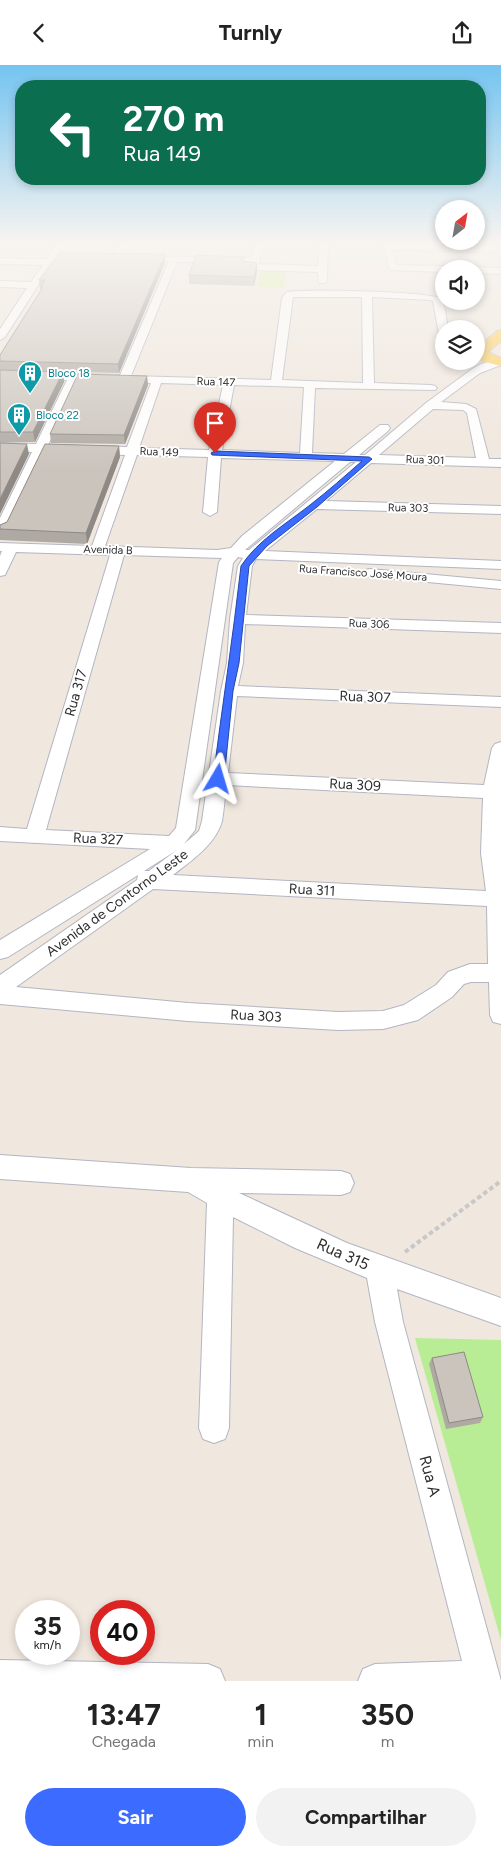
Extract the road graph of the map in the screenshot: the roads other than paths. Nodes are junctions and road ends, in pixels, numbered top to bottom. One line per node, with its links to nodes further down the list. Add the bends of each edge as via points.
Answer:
1 (9, 318): 6 (street)
2 (149, 318): 14 (street)
3 (284, 318): 17 (street)
4 (368, 318): 19 (street)
5 (501, 334): 8 (main road)
6 (0, 337)
7 (501, 344): 9 (main road)
8 (485, 346)
9 (485, 349)
10 (485, 356): 11 (main road)
11 (501, 362): 20 (street, via 476,371)
12 (0, 375): 13 (street, Rua 147)
13 (74, 378): 14 (street, Rua 147); 22 (street)
14 (124, 379): 15 (street, Rua 147)
15 (157, 380): 16 (street, Rua 147); 23 (street)
16 (228, 382): 17 (street, Rua 147); 24 (street)
17 (276, 383): 18 (street, Rua 147)
18 (310, 384): 19 (street, Rua 147); 25 (street)
19 (369, 386): 26 (street, Rua 147, via 435,385)
20 (430, 405): 27 (street); 28 (street, via 466,407 472,411)
21 (0, 447): 22 (street, Rua 149)
22 (40, 449): 23 (street, Rua 149); 33 (street)
23 (134, 451): 24 (street, Rua 149); 35 (street)
24 (215, 453): 25 (street, Rua 149); 32 (street)
25 (306, 456): 26 (street, Rua 149)
26 (348, 457): 27 (street, Rua 301); 37 (street, via 267,523)
27 (369, 459): 28 (street, Rua 301); 30 (street)
28 (483, 462): 29 (street, Rua 301)
29 (501, 463)
30 (314, 505): 31 (street, Rua 303); 37 (street)
31 (501, 510)
32 (210, 512)
33 (0, 532)
34 (6, 547): 35 (street, Avenida B); 39 (street)
35 (97, 550): 36 (street, Avenida B)
36 (118, 551): 37 (street, Avenida B); 49 (street, Rua 317)
37 (235, 558): 38 (street, Rua Francisco José Moura); 40 (street, Rua Francisco José Moura); 41 (street, Avenida de Contorno Leste); 50 (street, Avenida de Contorno Leste, via 185,830)
38 (501, 565)
39 (0, 572)
40 (501, 585)
41 (238, 619): 42 (street, Rua 306); 43 (street, Avenida de Contorno Leste)
42 (501, 628)
43 (229, 691): 44 (street, Rua 307); 46 (street, Avenida de Contorno Leste)
44 (501, 702)
45 (500, 753): 47 (street)
46 (218, 779): 47 (street, Rua 309); 51 (street, Avenida de Contorno Leste, via 212,821 207,834)
47 (492, 792): 52 (street)
48 (0, 834): 49 (street, Rua 327)
49 (34, 836): 50 (street, Rua 327)
50 (174, 843): 51 (street, Rua 327); 53 (street, Avenida de Contorno Leste)
51 (197, 844): 54 (street, Avenida de Contorno Leste)
52 (496, 853): 55 (street)
53 (132, 868): 54 (street); 56 (street, Avenida de Contorno Leste)
54 (150, 881): 55 (street, Rua 311); 58 (street, Avenida de Contorno Leste)
55 (497, 899): 57 (street)
56 (0, 951)
57 (500, 973): 59 (street, Rua 303, via 470,973 456,978 444,991 410,1013 383,1020 338,1021 198,1013); 60 (street)
58 (0, 987)
59 (0, 995)
60 (501, 1015)
61 (0, 1167): 62 (street, Rua 315)
62 (191, 1180): 63 (street, Rua 315); 64 (street, Rua 315)
63 (341, 1183)
64 (220, 1197): 65 (street, Rua 315); 67 (street)
65 (380, 1271): 66 (street, Rua 315); 69 (street, Rua A, via 389,1322)
66 (501, 1312)
67 (214, 1428)
68 (0, 1677): 70 (street)
69 (484, 1679): 71 (street)
70 (208, 1681)
71 (375, 1681)

